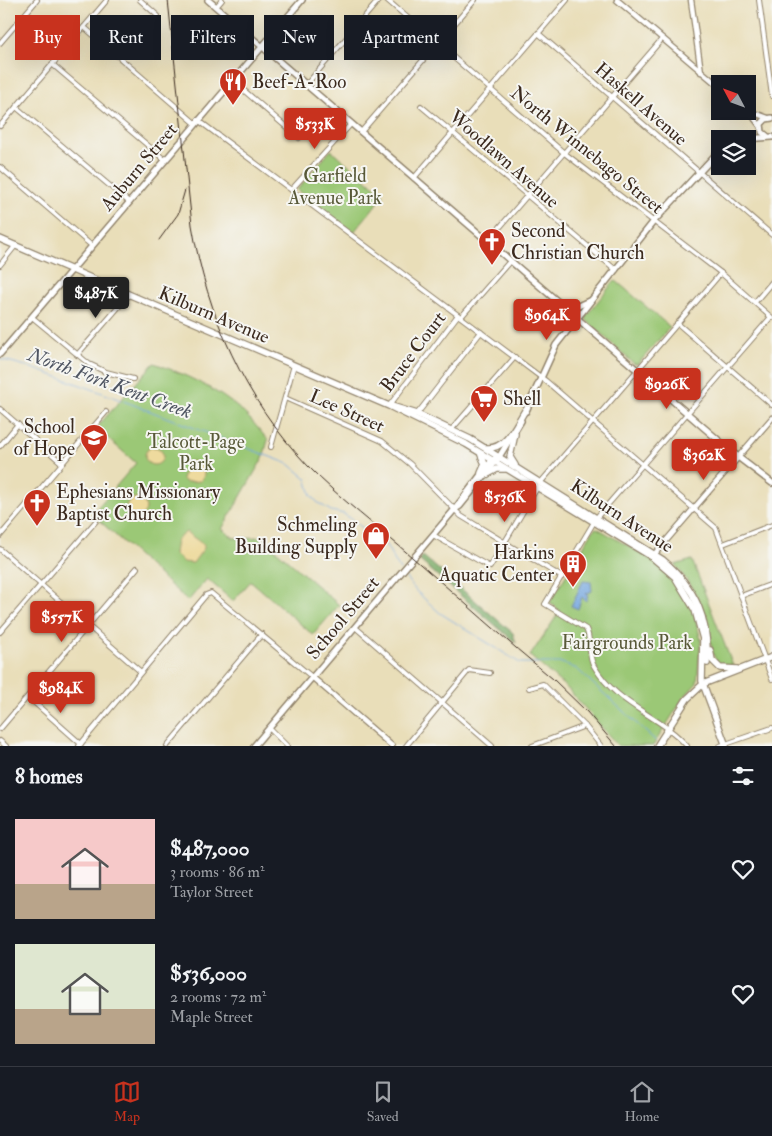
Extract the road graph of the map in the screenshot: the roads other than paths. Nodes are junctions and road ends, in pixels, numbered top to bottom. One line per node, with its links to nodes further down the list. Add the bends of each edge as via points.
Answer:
1 (37, 0): 21 (street)
2 (107, 0): 18 (street)
3 (140, 0): 15 (street)
4 (208, 0): 14 (main road)
5 (222, 0): 14 (street)
6 (302, 0): 22 (main road, Auburn Street)
7 (379, 0): 29 (street)
8 (387, 0): 16 (street, North Winnebago Street)
9 (475, 0): 17 (street)
10 (567, 0): 19 (street)
11 (617, 0): 20 (street)
12 (691, 0): 26 (street)
13 (760, 0): 32 (street)
14 (216, 7): 22 (main road)
15 (157, 15)
16 (404, 15)
17 (457, 21)
18 (84, 27): 25 (street); 38 (street)
19 (538, 33): 30 (street); 31 (street, Haskell Avenue)
20 (662, 39): 26 (street); 31 (street)
21 (0, 43)
22 (262, 46): 27 (main road, Auburn Street); 29 (main road)
23 (424, 60): 42 (street)
24 (456, 60): 30 (street, North Winnebago Street)
25 (52, 64): 34 (street); 50 (street)
26 (702, 72): 28 (street)
27 (232, 80): 38 (main road, Auburn Street); 46 (street)
28 (711, 80)
29 (306, 85): 39 (main road)
30 (490, 89): 44 (street); 48 (street, North Winnebago Street)
31 (610, 96): 48 (street); 52 (street, Haskell Avenue)
32 (772, 96)
33 (421, 106): 44 (street, Woodlawn Avenue)
34 (16, 107): 40 (street); 56 (street)
35 (756, 114): 36 (street)
36 (770, 118): 41 (main road, via 762,122)
37 (755, 120): 41 (street)
38 (197, 122): 50 (main road, Auburn Street); 54 (street)
39 (351, 124): 42 (main road); 54 (street)
40 (0, 126)
41 (761, 128): 43 (main road); 45 (main road)
42 (361, 132): 53 (main road)
43 (756, 132)
44 (453, 133): 53 (street); 55 (street, Woodlawn Avenue)
45 (770, 137): 47 (main road)
46 (299, 138)
47 (756, 138)
48 (563, 152): 55 (street); 57 (street, North Winnebago Street)
49 (711, 159): 52 (main road, School Street)
50 (166, 160): 56 (main road, Auburn Street)
51 (0, 167): 62 (street)
52 (699, 172): 57 (main road, School Street); 58 (street, Haskell Avenue)
53 (414, 178): 60 (main road)
54 (292, 189): 73 (street)
55 (526, 196): 60 (street); 66 (street, Woodlawn Avenue)
56 (129, 202): 62 (main road, Auburn Street)
57 (654, 222): 66 (main road, School Street); 67 (street, North Winnebago Street)
58 (772, 235)
59 (0, 239): 61 (main road, Kilburn Avenue)
60 (488, 241): 63 (main road)
61 (16, 246): 64 (street); 65 (main road, Kilburn Avenue)
62 (92, 246): 65 (main road, Auburn Street)
63 (510, 261): 71 (main road); 73 (street, Bruce Court)
64 (0, 265)
65 (71, 270): 69 (main road, Kilburn Avenue); 74 (main road, Auburn Street)
66 (616, 270): 70 (main road, School Street)
67 (720, 273): 72 (street, North Winnebago Street); 77 (street)
68 (772, 282): 72 (street)
69 (129, 295): 80 (street); 82 (main road, Kilburn Avenue)
70 (594, 298): 71 (main road, via 572,308); 76 (main road, School Street)
71 (558, 302): 76 (main road)
72 (754, 302): 75 (street, North Winnebago Street)
73 (460, 316): 78 (street); 88 (street, Bruce Court)
74 (32, 317): 79 (main road, Auburn Street); 80 (street)
75 (771, 317): 83 (street)
76 (577, 319): 84 (main road); 85 (main road, School Street, via 556,345)
77 (677, 323): 83 (street); 84 (street)
78 (481, 332): 81 (street); 94 (street)
79 (0, 354)
80 (77, 355): 86 (street, via 106,372)
81 (515, 357): 85 (street); 98 (street)
82 (294, 365): 87 (street); 88 (main road, Kilburn Avenue)
83 (728, 366): 89 (street); 93 (street)
84 (637, 370): 93 (main road); 96 (street)
85 (541, 377): 91 (main road, School Street); 96 (street)
86 (133, 379)
87 (285, 398): 101 (street); 115 (street, Lee Street, via 382,441)
88 (389, 406): 94 (main road, Kilburn Avenue); 103 (main road, Kilburn Avenue)
89 (772, 406)
90 (0, 409): 97 (street)
91 (526, 409): 99 (main road, School Street); 102 (main road, via 503,444 494,448)
92 (106, 412): 106 (street)
93 (686, 413): 104 (main road); 107 (street)
94 (417, 414): 98 (main road, Kilburn Avenue)
95 (772, 418): 104 (street)
96 (593, 420): 107 (street); 111 (street)
97 (18, 424): 100 (street); 106 (street)
98 (452, 429): 102 (main road, Kilburn Avenue)
99 (515, 434): 105 (main road, School Street); 108 (main road, via 510,457)
100 (0, 446)
101 (271, 447)
102 (483, 447): 105 (main road, Kilburn Avenue)
103 (478, 452): 105 (main road, Kilburn Avenue); 110 (main road, via 485,462)
104 (738, 457): 112 (main road); 114 (street)
105 (496, 460): 108 (main road, Kilburn Avenue); 109 (main road, Kilburn Avenue); 110 (main road, School Street)
106 (62, 462): 120 (street)
107 (643, 464): 114 (street); 117 (street)
108 (518, 468): 111 (main road, Kilburn Avenue)
109 (509, 470): 110 (main road, via 497,469); 113 (main road, Kilburn Avenue)
110 (484, 474): 115 (main road, School Street)
111 (541, 482): 117 (main road, Kilburn Avenue)
112 (772, 483)
113 (537, 488): 117 (main road, Kilburn Avenue); 121 (street)
114 (694, 508): 122 (street, via 716,528); 124 (street)
115 (455, 509): 119 (main road, School Street); 121 (street, Lee Street, via 461,516)
116 (96, 520): 127 (street)
117 (596, 520): 124 (main road, Kilburn Avenue); 126 (street)
118 (772, 525): 122 (street)
119 (433, 535): 121 (street, via 490,567); 131 (main road, School Street)
120 (0, 536)
121 (505, 542): 126 (street, Lee Street)
122 (723, 544): 129 (street)
123 (0, 549): 127 (street)
124 (654, 555): 134 (main road, Kilburn Avenue, via 672,567 690,590 702,614); 142 (main road, Kilburn Avenue, via 675,577 695,610 703,639)
125 (138, 568): 130 (street)
126 (562, 576): 148 (street, via 545,604 586,629 588,655 596,670 625,701)
127 (41, 584): 130 (street); 132 (street)
128 (772, 584): 129 (street)
129 (741, 596): 136 (street)
130 (88, 626): 138 (street); 144 (street)
131 (355, 627): 140 (main road, School Street); 145 (street)
132 (0, 632)
133 (262, 634): 138 (street, via 211,593); 140 (street); 155 (street)
134 (707, 634): 137 (main road, via 715,664 726,669); 142 (main road, Kilburn Avenue)
135 (772, 657): 136 (main road)
136 (765, 660): 137 (main road); 141 (street)
137 (744, 668): 142 (main road)
138 (141, 672): 152 (street)
139 (490, 673): 145 (street, via 469,670)
140 (312, 677): 147 (main road, School Street); 158 (street)
141 (772, 679)
142 (703, 684): 148 (main road, via 687,699); 153 (main road, Kilburn Avenue)
143 (529, 688): 146 (street, via 543,684)
144 (28, 697): 150 (street); 152 (street)
145 (442, 703): 159 (street); 160 (street)
146 (585, 726): 161 (street); 162 (street)
147 (269, 728): 156 (main road, School Street); 157 (street)
148 (668, 728): 163 (main road); 164 (street)
149 (772, 728): 153 (street)
150 (0, 729)
151 (1, 742): 154 (street)
152 (80, 745)
153 (724, 745)
154 (6, 746)
155 (167, 746)
156 (254, 746)
157 (286, 746)
158 (392, 746)
159 (406, 746)
160 (492, 746)
161 (532, 746)
162 (601, 746)
163 (657, 746)
164 (687, 746)

